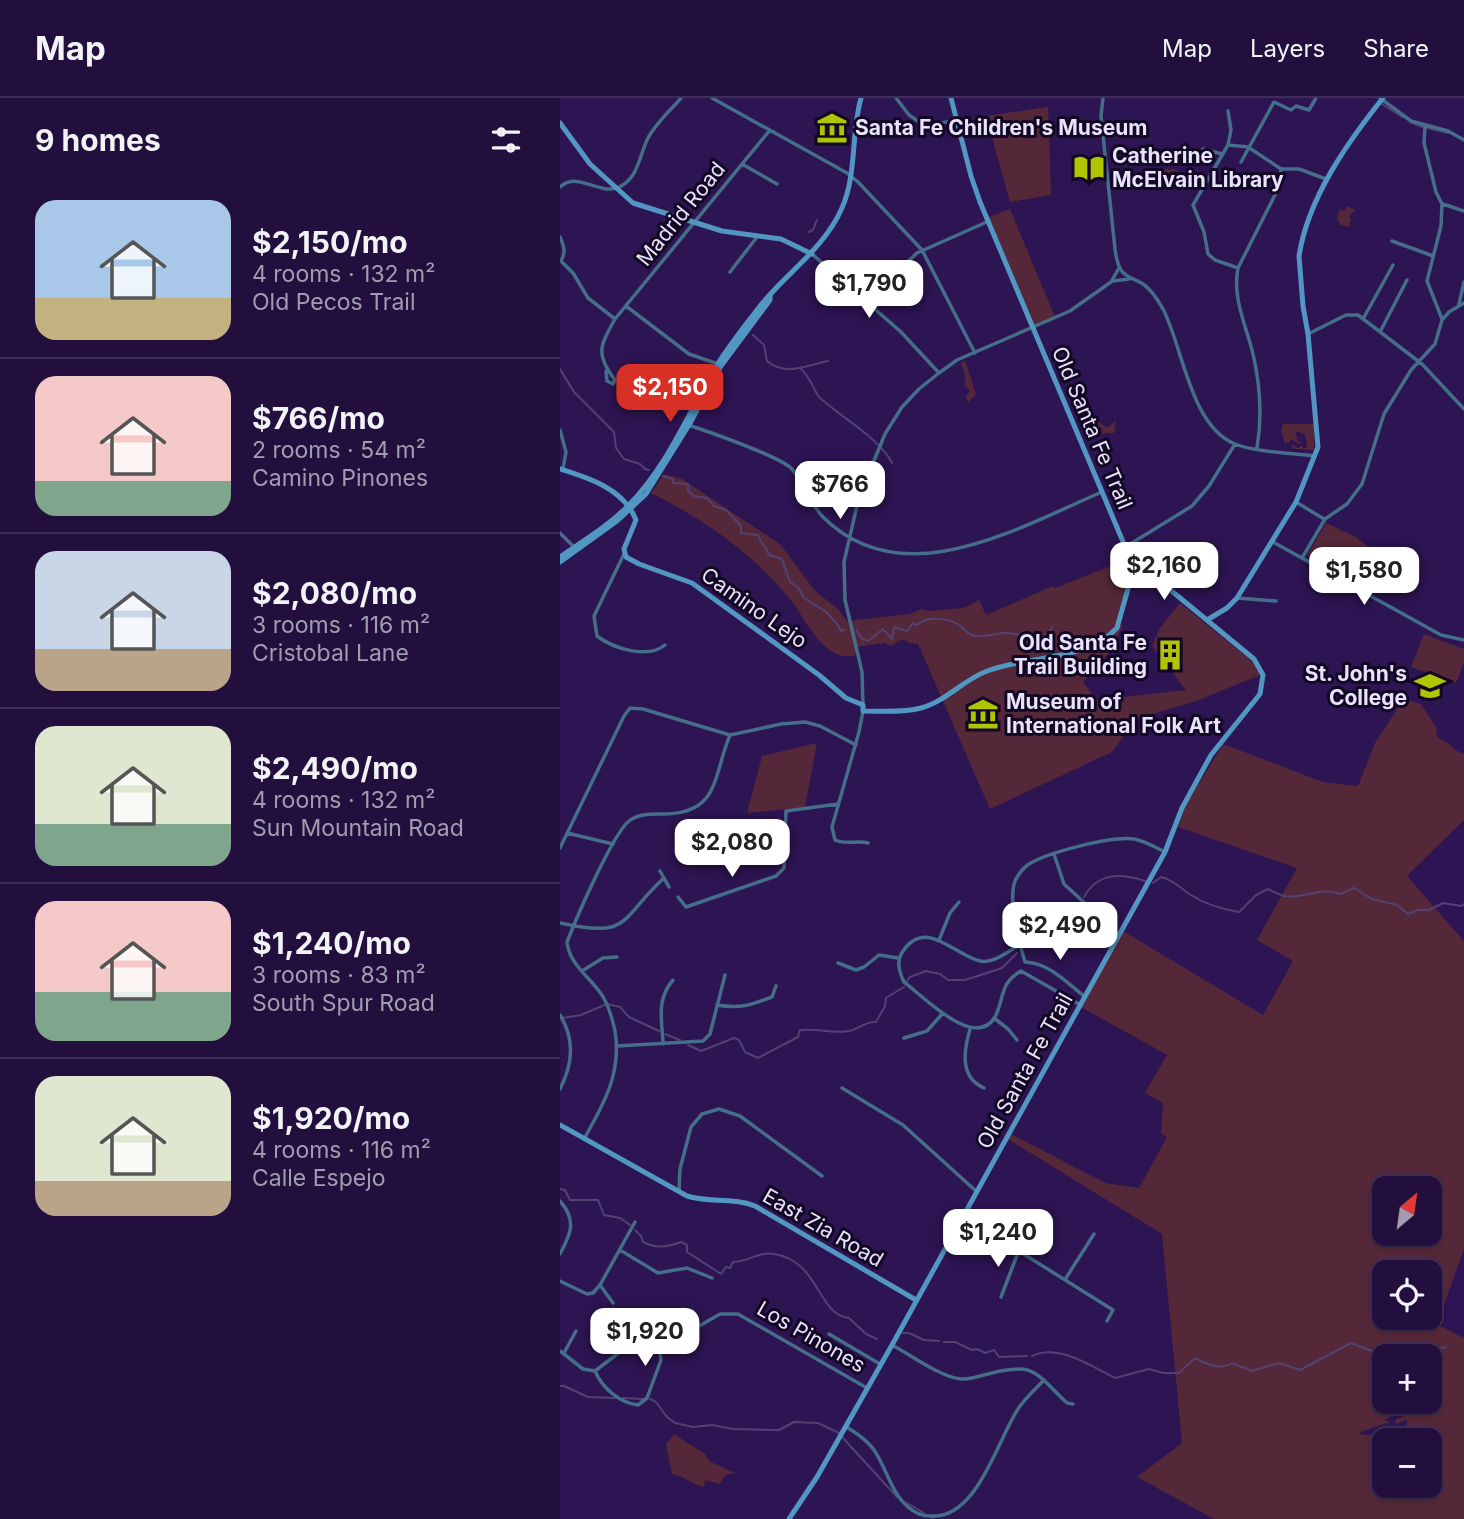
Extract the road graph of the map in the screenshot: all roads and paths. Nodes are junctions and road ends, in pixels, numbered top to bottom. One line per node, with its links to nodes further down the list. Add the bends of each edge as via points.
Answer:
1 (681, 98): 26 (street, via 648,138 633,176)
2 (712, 98): 13 (street)
3 (861, 98): 22 (street)
4 (896, 98): 10 (street, via 919,124 931,127)
5 (951, 98): 10 (street, Old Santa Fe Trail)
6 (1103, 98): 39 (street, via 1101,116)
7 (1316, 98): 16 (street, via 1309,110 1296,106 1291,110 1274,102)
8 (1380, 98): 12 (street); 23 (street)
9 (1228, 111): 15 (street)
10 (957, 120): 29 (street, Old Santa Fe Trail, via 971,176)
11 (560, 123): 26 (street, via 590,164)
12 (1425, 126): 14 (street, via 1448,131); 27 (street, via 1424,143)
13 (770, 130): 20 (street, Madrid Road); 22 (street)
14 (1464, 141)
15 (1228, 145): 16 (street); 18 (street)
16 (1248, 147): 19 (street); 21 (street)
17 (1203, 149): 18 (street)
18 (1222, 154): 40 (street, via 1193,210 1208,254)
19 (1241, 162)
20 (742, 164): 24 (street); 30 (street, Madrid Road)
21 (1282, 169): 23 (street, via 1299,169); 40 (street, via 1273,201)
22 (850, 175): 34 (street); 35 (street, via 843,206)
23 (1328, 179): 54 (street, via 1307,220 1299,256)
24 (777, 184)
25 (560, 187): 26 (street, via 575,180)
26 (616, 188): 30 (street, via 638,205)
27 (1442, 204): 28 (street); 36 (street)
28 (1464, 211)
29 (989, 221): 34 (street); 52 (street, Old Santa Fe Trail)
30 (694, 222): 32 (street); 48 (street, Madrid Road)
31 (560, 237): 37 (street, via 564,247)
32 (757, 237): 35 (street, via 781,239); 41 (street)
33 (1392, 241): 36 (street)
34 (922, 250): 46 (street); 55 (street)
35 (812, 254): 46 (street); 57 (street, via 764,302)
36 (1433, 256): 51 (street, via 1427,281)
37 (561, 261): 49 (street, via 588,298)
38 (1393, 265): 50 (street)
39 (1119, 268): 42 (street); 44 (street)
40 (1238, 268): 64 (street, via 1236,295 1257,378)
41 (730, 272)
42 (1132, 279): 44 (street); 63 (street, via 1156,296 1200,405 1215,429)
43 (1407, 280): 53 (street)
44 (1111, 282): 52 (street, via 1070,311)
45 (1464, 282): 47 (street)
46 (866, 301): 59 (street)
47 (1462, 304): 51 (street)
48 (626, 306): 49 (street, Madrid Road); 57 (street, via 689,354)
49 (615, 319): 58 (street, Madrid Road, via 602,345)
50 (1363, 319): 53 (street); 54 (street, via 1350,314)
51 (1442, 320): 56 (street, via 1435,344)
52 (1034, 328): 55 (street); 67 (street, Old Santa Fe Trail)
53 (1380, 332): 56 (street)
54 (1308, 334): 65 (street, via 1318,441)
55 (975, 353): 59 (street)
56 (1419, 362): 60 (street); 70 (street, via 1384,414 1362,484 1347,504)
57 (719, 365): 61 (street)
58 (606, 371)
59 (939, 373): 72 (street, via 902,407 885,434)
60 (1464, 409)
61 (687, 425): 69 (street); 72 (street, via 786,464 819,512)
62 (560, 430): 66 (street, via 566,452)
63 (1235, 444): 64 (street); 74 (street, via 1192,506)
64 (1257, 449): 65 (street)
65 (1315, 456): 68 (street)
66 (561, 469): 69 (street, via 603,484)
67 (1102, 492): 72 (street, via 958,550 906,554); 74 (street, Old Santa Fe Trail)
68 (1296, 502): 70 (street); 73 (street)
69 (629, 509): 75 (street); 76 (street, via 636,522)
70 (1325, 519): 77 (street)
71 (560, 533): 75 (street)
72 (849, 536): 85 (street, via 845,600 862,672)
73 (1273, 542): 77 (street); 80 (street)
74 (1126, 547): 79 (street, Old Santa Fe Trail)
75 (576, 549): 78 (street)
76 (624, 554): 84 (street, via 594,616 597,636 646,653); 85 (street, Camino Lejo, via 692,583)
77 (1302, 558): 83 (street, via 1436,633)
78 (560, 560)
79 (1139, 564): 82 (street, Old Santa Fe Trail); 85 (street, via 1118,628 1091,644 991,669 920,709)
80 (1237, 598): 81 (street); 82 (street)
81 (1276, 601)
82 (1206, 620): 93 (street, Old Santa Fe Trail, via 1254,659 1263,680 1256,700 1211,755)
83 (1464, 640)
84 (665, 645)
85 (863, 708): 87 (street)
86 (730, 735): 87 (street, via 800,721); 89 (street, via 630,708); 91 (street, via 714,786 703,803 683,813 636,816)
87 (856, 745): 88 (street)
88 (838, 804): 90 (street, via 832,827 835,840); 98 (street, via 786,811 784,868 776,876 686,907)
89 (567, 833): 91 (street); 92 (street)
90 (868, 843)
91 (613, 844): 102 (street)
92 (560, 849)
93 (1165, 852): 94 (street, via 1124,839); 114 (street, Old Santa Fe Trail)
94 (1054, 854): 100 (street, via 1064,884); 104 (street, via 1030,864 1016,880 1013,901)
95 (660, 871): 96 (street)
96 (664, 878): 97 (street); 102 (street, via 623,923 613,928)
97 (669, 887)
98 (678, 897)
99 (958, 902): 103 (street)
100 (1089, 907)
101 (560, 923): 102 (street)
102 (573, 926): 109 (street, via 568,953)
103 (939, 940): 104 (street, via 980,961 991,961); 106 (street, via 915,940)
104 (1020, 945): 107 (street)
105 (617, 957): 109 (street, via 603,957)
106 (898, 958): 108 (street, via 879,955 856,970); 117 (street, via 904,982)
107 (1025, 962): 110 (street); 114 (street, via 1056,974)
108 (838, 963)
109 (582, 971): 124 (street, via 607,1004)
110 (1021, 971): 115 (street); 119 (street, via 1008,981)
111 (726, 975): 116 (street)
112 (673, 980): 123 (street, via 661,1001)
113 (776, 986): 116 (street, via 772,996 747,1006)
114 (1084, 996): 115 (street, Old Santa Fe Trail)
115 (1079, 1004): 132 (street, Old Santa Fe Trail)
116 (717, 1005): 123 (street, via 710,1034 703,1041)
117 (943, 1013): 120 (street); 121 (street, via 927,1031)
118 (560, 1015): 125 (street, via 569,1034 571,1060)
119 (994, 1018): 120 (street, via 986,1026); 122 (street)
120 (970, 1029): 127 (street, via 967,1071)
121 (904, 1038)
122 (1017, 1040)
123 (663, 1044): 124 (street)
124 (617, 1046): 129 (street, via 613,1083)
125 (560, 1088)
126 (842, 1088): 132 (street, via 903,1125)
127 (984, 1088)
128 (560, 1125): 129 (street, East Zia Road)
129 (584, 1139): 131 (street, East Zia Road)
130 (822, 1176): 131 (street, via 734,1113 716,1109 702,1114 691,1127)
131 (679, 1191): 145 (street, East Zia Road, via 699,1199 751,1205)
132 (976, 1192): 134 (street, Old Santa Fe Trail)
133 (560, 1201): 139 (street, via 572,1223)
134 (963, 1216): 138 (street); 145 (street, Old Santa Fe Trail)
135 (635, 1222): 137 (street)
136 (1094, 1234): 141 (street)
137 (620, 1250): 140 (street, via 658,1273 687,1268); 143 (street)
138 (1019, 1250): 141 (street); 144 (street)
139 (560, 1254)
140 (712, 1278)
141 (1066, 1278): 147 (street, via 1113,1310)
142 (560, 1281): 143 (street, via 587,1294)
143 (600, 1285): 146 (street)
144 (1001, 1297)
145 (916, 1300): 151 (street, Old Santa Fe Trail)
146 (613, 1303)
147 (1107, 1321)
148 (701, 1325): 156 (street, Los Pinones, via 720,1314 738,1314)
149 (576, 1331): 152 (street)
150 (828, 1334): 153 (street)
151 (891, 1345): 153 (street, Old Santa Fe Trail); 155 (street, via 955,1378 1026,1368)
152 (562, 1352): 154 (street, via 583,1369)
153 (880, 1364): 156 (street, Old Santa Fe Trail)
154 (596, 1371): 154 (street, via 639,1340 655,1345 660,1353 647,1398 638,1405 604,1387)
155 (1044, 1380): 157 (street); 158 (street, via 1018,1409 973,1492 947,1515 917,1515 904,1504 874,1450)
156 (867, 1388): 158 (street, Old Santa Fe Trail)
157 (1073, 1404)
158 (845, 1426): 159 (street, Old Santa Fe Trail)
159 (789, 1519)

